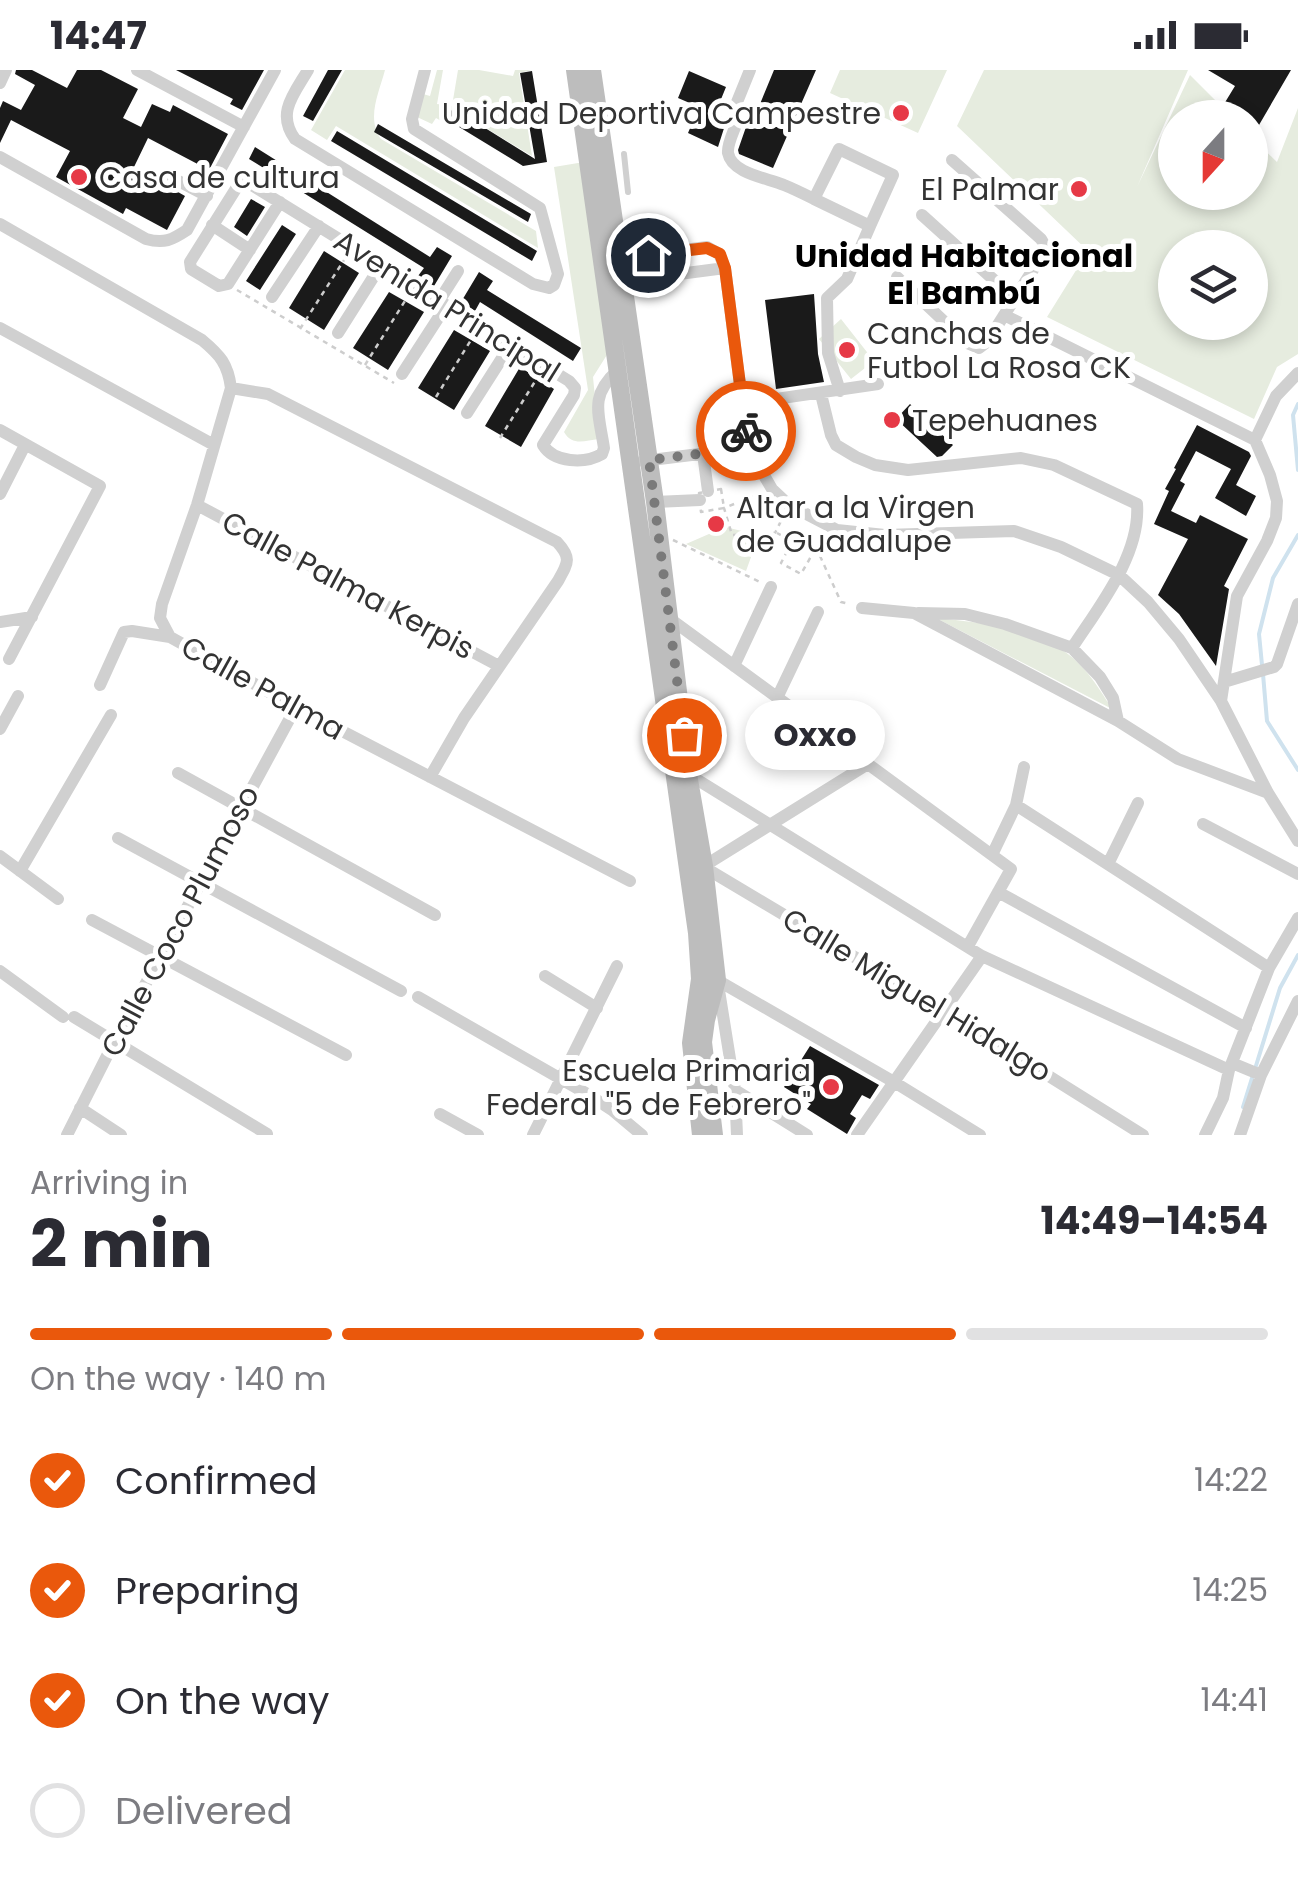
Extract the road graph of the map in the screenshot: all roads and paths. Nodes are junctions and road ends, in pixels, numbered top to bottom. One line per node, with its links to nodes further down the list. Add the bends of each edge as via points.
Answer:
1 (6, 70): 9 (street)
2 (137, 70): 10 (street)
3 (275, 70): 10 (street)
4 (308, 70): 5 (street, via 285,118 295,139 532,284 549,288 558,274 540,208 414,129)
5 (425, 70)
6 (575, 70): 27 (main road)
7 (592, 70): 15 (main road)
8 (750, 70): 18 (street, via 733,112 737,122 728,156)
9 (0, 83)
10 (244, 128): 17 (street)
11 (624, 154): 15 (lane)
12 (0, 157): 17 (street, via 158,242 187,230)
13 (952, 160): 36 (street, via 1045,246)
14 (167, 175): 17 (street)
15 (617, 176): 16 (lane); 27 (main road)
16 (628, 192)
17 (207, 196)
18 (814, 199): 24 (street); 24 (street, via 839,149 894,175)
19 (280, 202): 22 (street, Avenida Principal, via 243,182); 23 (street, Avenida Principal); 26 (street)
20 (922, 215): 36 (street)
21 (0, 224): 50 (street, via 202,340 220,356)
22 (212, 225): 26 (street); 33 (street, Avenida Principal, via 189,265 218,286)
23 (319, 226): 25 (street, Avenida Principal); 35 (street)
24 (870, 226): 51 (street, via 847,279 827,298 828,353)
25 (352, 248): 28 (street, Avenida Principal); 41 (path)
26 (250, 250): 33 (street)
27 (611, 260): 29 (street, via 707,248 720,254); 32 (main road)
28 (381, 266): 34 (street, Avenida Principal); 42 (street)
29 (725, 268): 32 (street); 54 (street)
30 (458, 271): 37 (street)
31 (896, 277): 38 (street, via 979,348)
32 (614, 283): 46 (main road); 63 (main road)
33 (228, 284): 41 (path)
34 (414, 286): 37 (street, Avenida Principal); 44 (path)
35 (272, 296)
36 (1014, 298): 38 (street)
37 (443, 304): 39 (street, Avenida Principal); 48 (street)
38 (1004, 315): 58 (street)
39 (480, 325): 43 (street, Avenida Principal); 53 (path)
40 (0, 328): 60 (street)
41 (300, 329): 44 (path)
42 (338, 333)
43 (511, 344): 45 (street, Avenida Principal); 55 (street)
44 (364, 366): 48 (path, via 396,384)
45 (545, 366): 46 (street, Avenida Principal, via 575,388 543,445 548,454 569,460 602,454 599,394); 57 (path)
46 (617, 371): 63 (main road)
47 (1298, 373): 58 (street, via 1276,396)
48 (402, 374)
49 (878, 384): 51 (street)
50 (232, 388): 60 (street, Calle Palma); 87 (street, via 268,394 557,542 567,564)
51 (840, 391): 52 (street)
52 (822, 394): 54 (street); 75 (street, via 836,445 874,465 908,470 1021,458 1054,465 1137,504)
53 (436, 397)
54 (742, 404): 61 (street)
55 (467, 414)
56 (0, 430): 59 (street)
57 (500, 438)
58 (1255, 440): 89 (street, via 1270,474 1276,518 1237,596)
59 (26, 445): 65 (street); 81 (street, via 100,486)
60 (214, 446): 67 (street, Calle Palma)
61 (748, 448): 62 (street); 64 (street)
62 (703, 454): 63 (street); 66 (street, via 704,495)
63 (640, 462): 66 (main road); 114 (main road, via 656,659)
64 (772, 489): 68 (street); 71 (path, via 724,508 732,535)
65 (0, 494)
66 (655, 502): 70 (main road)
67 (197, 505): 84 (street, Calle Palma, via 162,604 160,618); 87 (street, Calle Palma Kerpis)
68 (790, 505): 69 (street); 71 (path)
69 (836, 530): 74 (path); 75 (street, via 1014,531)
70 (658, 533): 76 (path); 82 (main road)
71 (775, 533): 72 (path)
72 (792, 542): 73 (path); 73 (path, via 781,563 801,574)
73 (813, 553): 74 (path)
74 (820, 556): 78 (path, via 841,602)
75 (1119, 575): 85 (street); 93 (street, via 1179,639)
76 (771, 587): 88 (street)
77 (1298, 604): 89 (street, via 1277,664)
78 (862, 608): 80 (street)
79 (818, 612): 92 (street)
80 (914, 613): 85 (street, via 965,614); 96 (street)
81 (32, 617): 83 (street); 86 (street)
82 (669, 618): 88 (street); 101 (main road)
83 (0, 622)
84 (170, 637): 90 (street, via 124,632); 94 (street, Calle Palma)
85 (1072, 648): 96 (street, via 1100,678)
86 (9, 658)
87 (499, 666): 102 (street)
88 (734, 666): 92 (street)
89 (1224, 682): 93 (street)
90 (100, 685)
91 (18, 696): 97 (street)
92 (778, 698): 98 (street)
93 (1221, 702): 103 (street)
94 (296, 707): 102 (street, Calle Palma); 106 (street, Calle Coco Plumoso)
95 (112, 716): 115 (street)
96 (1118, 721): 103 (street, via 1178,759)
97 (0, 729)
98 (868, 764): 108 (street); 111 (street)
99 (1024, 767): 105 (street)
100 (178, 773): 106 (street)
101 (688, 774): 108 (street); 114 (main road)
102 (430, 778): 117 (street, Calle Palma)
103 (1268, 793): 110 (street)
104 (1138, 803): 113 (street)
105 (1016, 804): 111 (street); 113 (street)
106 (241, 808): 118 (street, Calle Coco Plumoso); 121 (street)
107 (1203, 824): 116 (street)
108 (770, 826): 114 (street); 124 (street)
109 (118, 838): 118 (street)
110 (1298, 842)
111 (992, 855): 119 (street, via 1011,869)
112 (0, 856): 115 (street)
113 (1108, 864): 128 (street)
114 (696, 866): 131 (main road); 136 (street, Calle Miguel Hidalgo)
115 (20, 871): 120 (street)
116 (1298, 874)
117 (630, 881)
118 (201, 883): 126 (street, Calle Coco Plumoso); 132 (street)
119 (998, 892): 124 (street); 137 (street)
120 (58, 899)
121 (435, 914)
122 (1298, 918): 128 (street)
123 (92, 920): 126 (street)
124 (968, 946): 125 (street)
125 (982, 956): 136 (street); 140 (street)
126 (160, 957): 138 (street, Calle Coco Plumoso); 139 (street)
127 (617, 966): 135 (street)
128 (1269, 968): 137 (street)
129 (0, 971): 138 (street)
130 (544, 976): 135 (street)
131 (709, 979): 143 (street); 144 (street); 153 (main road, via 691,1043); 154 (main road, via 703,1042)
132 (401, 990)
133 (418, 997): 142 (street)
134 (1298, 1001): 141 (street)
135 (597, 1008): 142 (street)
136 (946, 1011): 143 (street); 159 (street, Calle Miguel Hidalgo)
137 (1246, 1028): 140 (street)
138 (114, 1042): 145 (street, Calle Coco Plumoso); 147 (street)
139 (346, 1055)
140 (1234, 1066): 141 (street); 160 (street)
141 (1260, 1074): 161 (street)
142 (562, 1080): 151 (street); 152 (street)
143 (894, 1082): 157 (street); 158 (street)
144 (734, 1090): 155 (street); 156 (street)
145 (80, 1108): 148 (street, Calle Coco Plumoso); 149 (street)
146 (440, 1114): 150 (street)
147 (267, 1134)
148 (66, 1135)
149 (121, 1135)
150 (478, 1135)
151 (533, 1135)
152 (642, 1135)
153 (701, 1135)
154 (714, 1135)
155 (737, 1135)
156 (807, 1135)
157 (857, 1135)
158 (980, 1135)
159 (1143, 1135)
160 (1205, 1135)
161 (1240, 1135)

